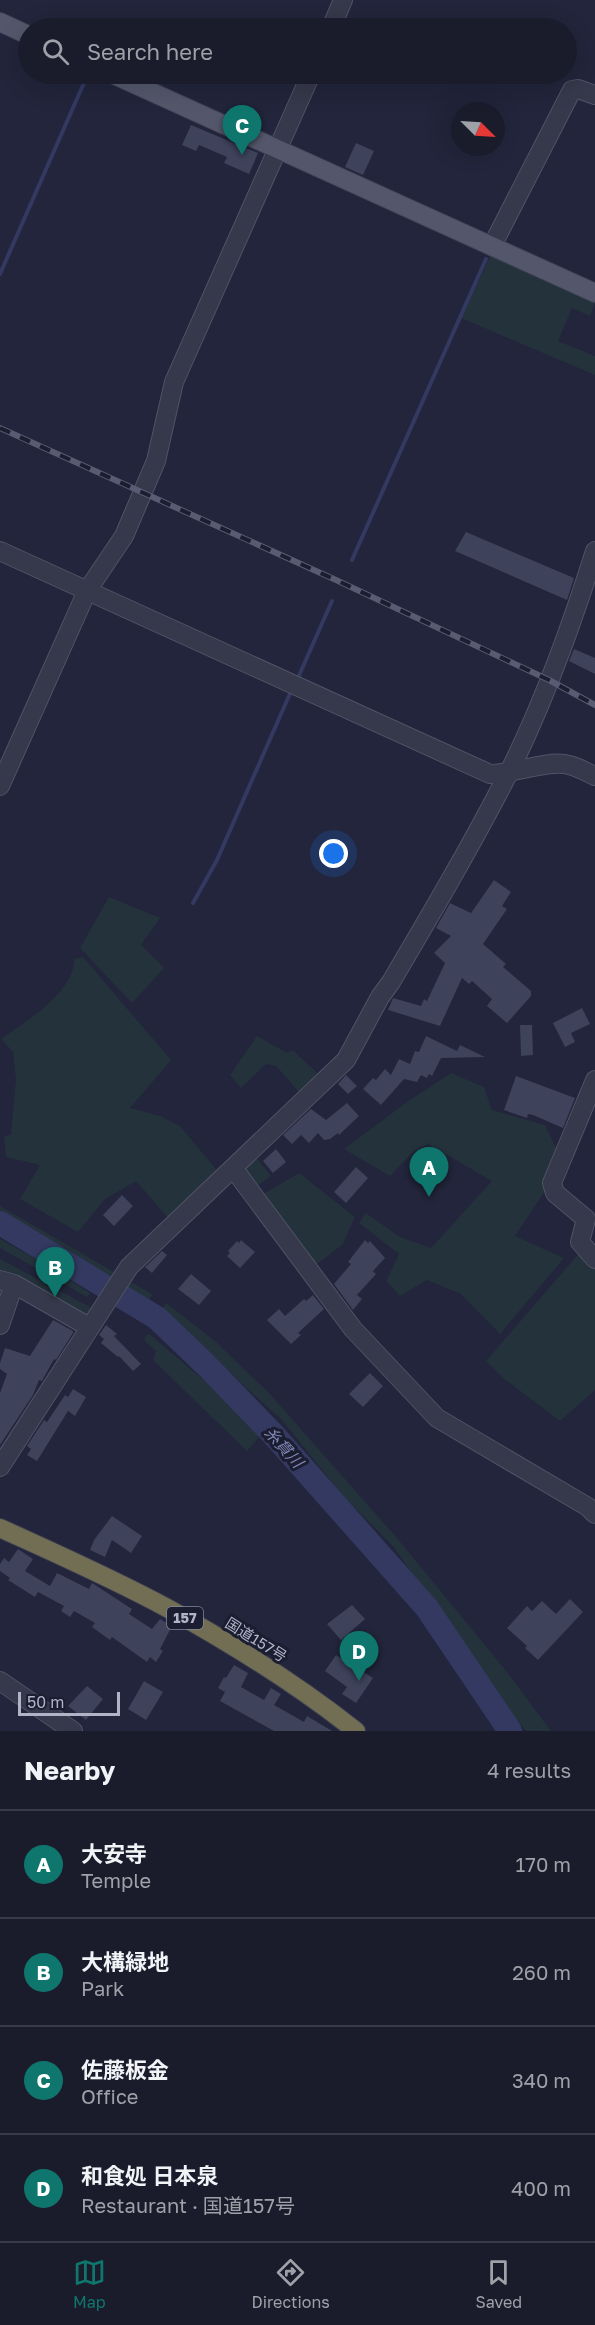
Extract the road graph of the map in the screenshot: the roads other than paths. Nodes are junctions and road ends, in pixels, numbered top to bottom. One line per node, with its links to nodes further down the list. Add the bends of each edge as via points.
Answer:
1 (343, 0): 2 (street)
2 (335, 18)
3 (0, 22): 4 (main road)
4 (18, 30)
5 (135, 84): 8 (main road)
6 (308, 84): 8 (street)
7 (595, 95): 9 (street, via 572,90)
8 (279, 148): 9 (main road); 13 (street, via 174,382 156,461 124,536)
9 (492, 246): 10 (main road)
10 (595, 293)
11 (0, 551): 13 (street)
12 (595, 551): 14 (street, via 549,680)
13 (87, 591): 14 (street, via 490,774); 16 (street)
14 (508, 774): 15 (street, via 564,764); 18 (street, via 346,1060)
15 (595, 776)
16 (0, 786)
17 (595, 1080): 19 (street, via 552,1183 555,1193 586,1220 580,1242)
18 (233, 1168): 22 (street, via 129,1267); 24 (street, via 353,1329 437,1418)
19 (595, 1259)
20 (7, 1282): 21 (street); 22 (street)
21 (0, 1325)
22 (89, 1327): 23 (street)
23 (2, 1459)
24 (595, 1514)
25 (0, 1528): 28 (highway, 国道157号 / 157, via 121,1584 204,1629 315,1699)
26 (0, 1681): 27 (street)
27 (73, 1731)
28 (356, 1731)

